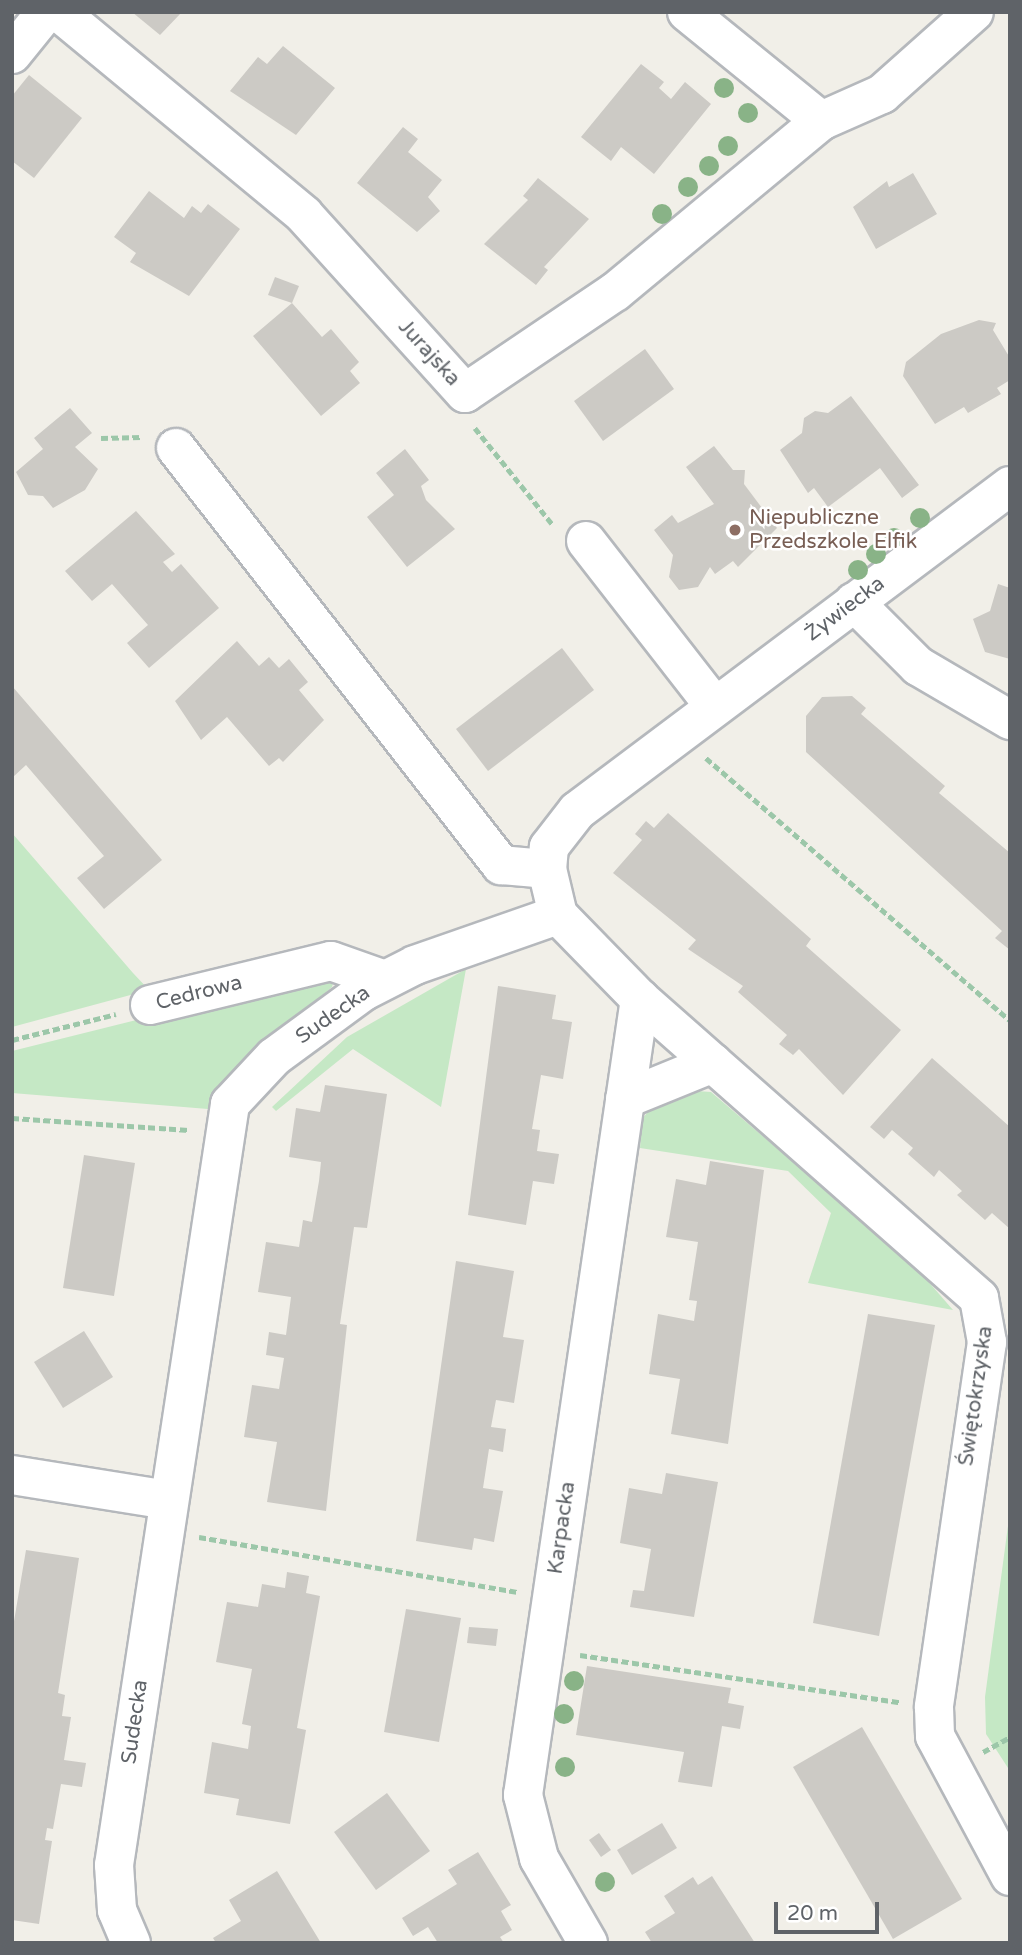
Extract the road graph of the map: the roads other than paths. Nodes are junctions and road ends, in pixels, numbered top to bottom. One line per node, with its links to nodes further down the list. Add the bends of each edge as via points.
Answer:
1 (46, 12): 5 (street)
2 (59, 12): 6 (street, Jurajska, via 304,215 464,393 615,292)
3 (687, 12): 6 (street)
4 (974, 12): 6 (street, Jurajska, via 882,94)
5 (12, 54)
6 (821, 121)
7 (176, 448): 13 (street, via 501,865)
8 (1010, 486): 10 (street, Żywiecka)
9 (586, 541): 11 (street)
10 (854, 602): 11 (street, Żywiecka); 12 (street, via 918,666)
11 (715, 707): 13 (street, via 567,820 549,848)
12 (1010, 720)
13 (547, 869): 14 (street)
14 (558, 915): 15 (street, Sudecka); 16 (street, Świętokrzyska)
15 (385, 980): 17 (street, Cedrowa, via 331,961); 21 (street, Sudecka, via 246,1082 222,1132)
16 (640, 999): 18 (street, Świętokrzyska); 19 (street, Karpacka)
17 (150, 1005)
18 (713, 1063): 19 (street); 22 (street, Świętokrzyska, via 957,1274 988,1319 933,1707 944,1762)
19 (625, 1099): 24 (street, Karpacka, via 526,1745 527,1828)
20 (12, 1475): 21 (street)
21 (166, 1515): 23 (street, Sudecka, via 114,1866 117,1910)
22 (1010, 1877)
23 (131, 1943)
24 (588, 1943)

